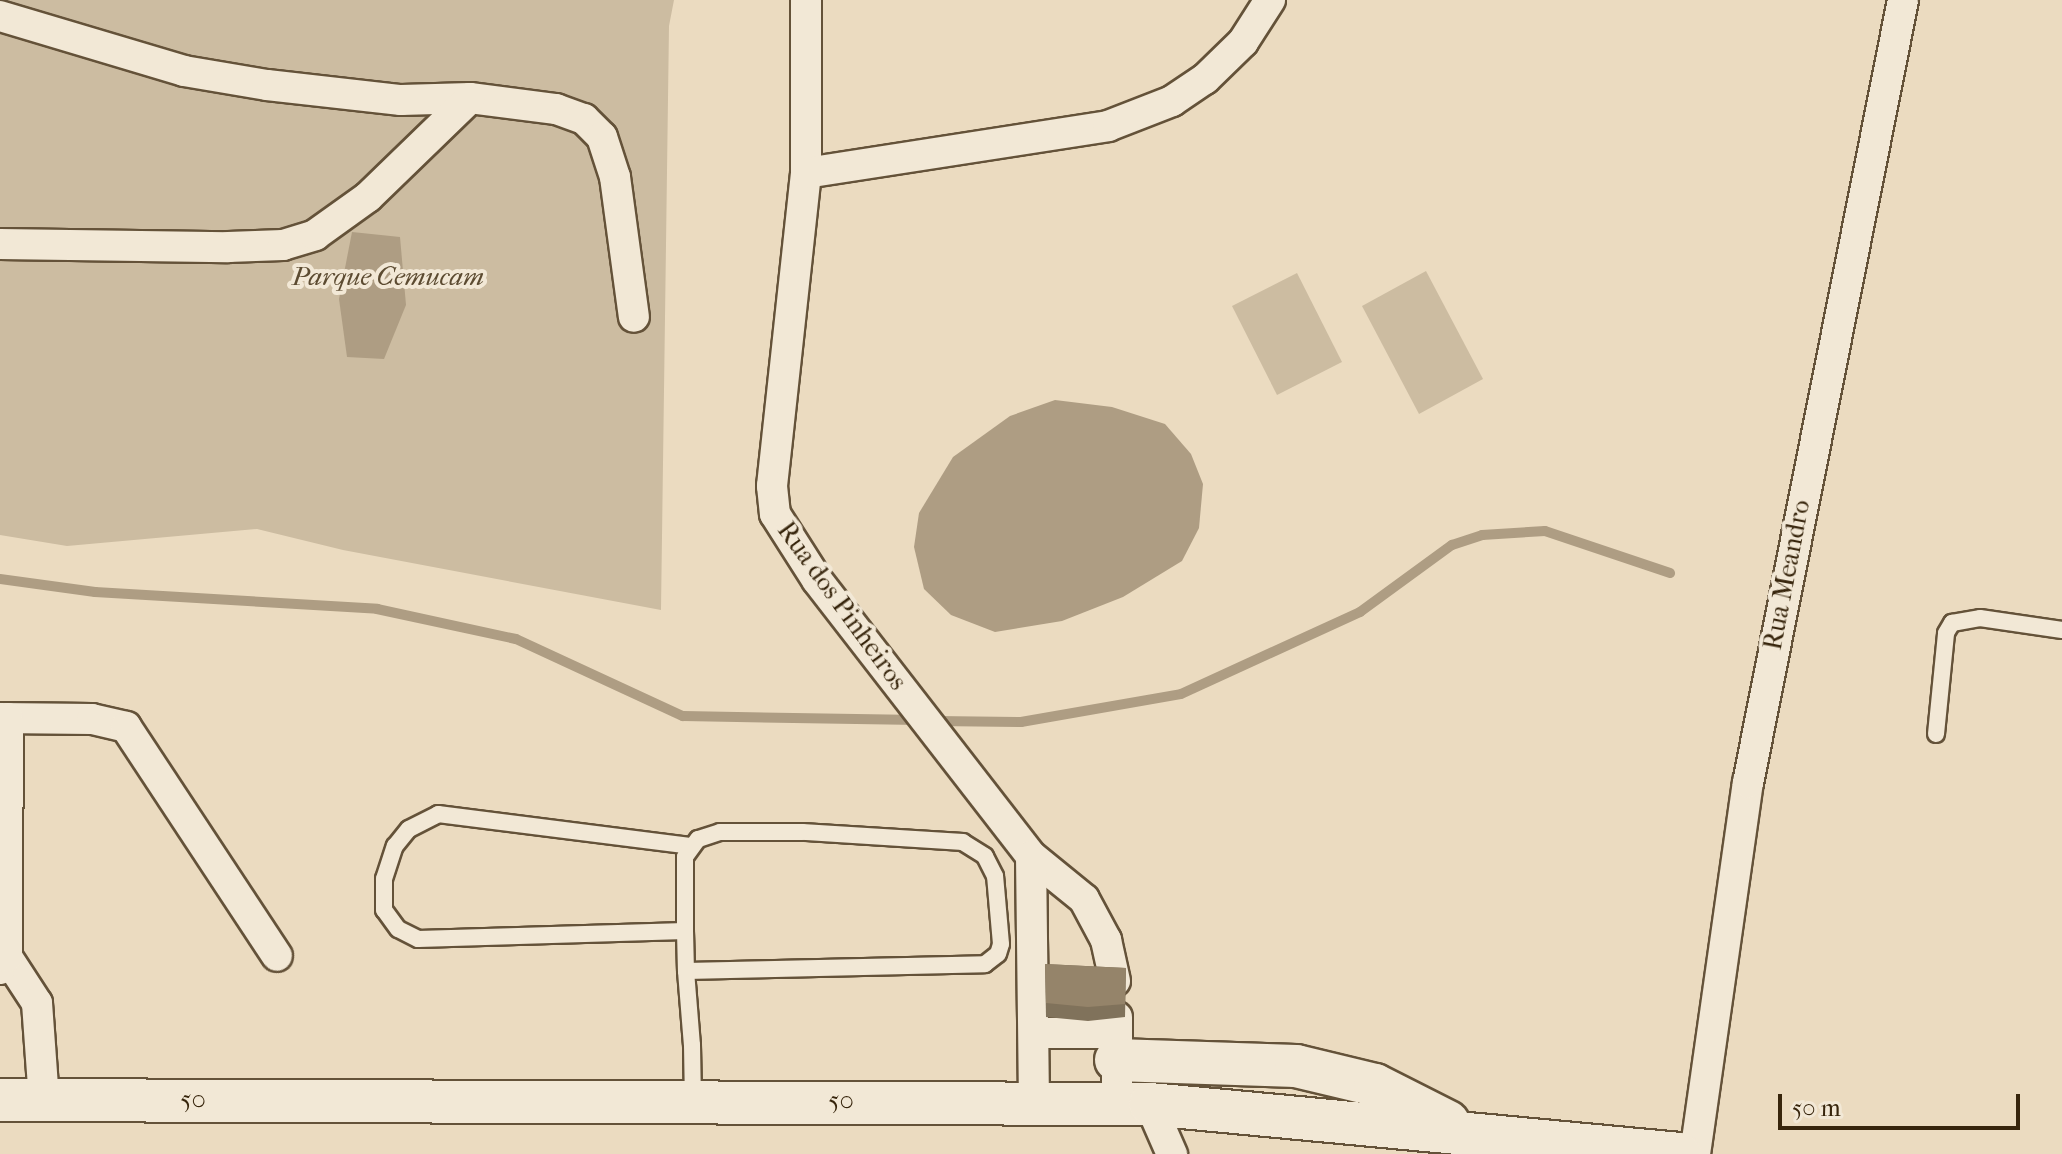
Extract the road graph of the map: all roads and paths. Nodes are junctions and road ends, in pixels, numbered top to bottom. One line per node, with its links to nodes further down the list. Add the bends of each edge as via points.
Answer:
1 (806, 0): 6 (street, Rua dos Pinheiros)
2 (1270, 0): 6 (street, via 1243,42 1205,79 1172,101 1108,126)
3 (1903, 0): 29 (street, Rua Meandro, via 1748,783)
4 (0, 16): 5 (street, via 171,67 253,83 401,100)
5 (470, 98): 7 (street, via 368,197 315,235 283,245); 8 (street, via 556,109 584,119 602,137 615,177)
6 (806, 173): 13 (street, Rua dos Pinheiros, via 772,486 775,514 817,580)
7 (0, 244)
8 (634, 317)
9 (2062, 630): 11 (lane, via 1980,618 1952,623 1946,633)
10 (4, 718): 15 (street, via 92,719 126,727); 16 (street)
11 (1936, 734)
12 (690, 846): 14 (lane, via 685,857); 14 (lane, via 438,814 409,829 395,846 384,879 384,910 398,929 418,939); 17 (lane, via 720,832 963,842 985,856 995,876 1001,944 985,964)
13 (1031, 856): 18 (street, Rua dos Pinheiros, via 1073,887 1098,919); 19 (street)
14 (685, 931): 17 (lane)
15 (277, 956)
16 (3, 963): 22 (street, via 37,1003)
17 (686, 971): 24 (lane)
18 (1115, 981)
19 (1035, 1033): 20 (street); 23 (street)
20 (1117, 1037): 25 (street); 26 (main road, via 1339,1075 1375,1085)
21 (0, 1100): 22 (main road, 50)
22 (44, 1100): 24 (main road, 50)
23 (1034, 1100): 24 (main road, 50); 25 (main road, 50)
24 (693, 1101)
25 (1133, 1104): 26 (main road, 50); 27 (street)
26 (1464, 1130): 28 (main road, 50)
27 (1172, 1154)
28 (1680, 1154)
29 (1695, 1154)

